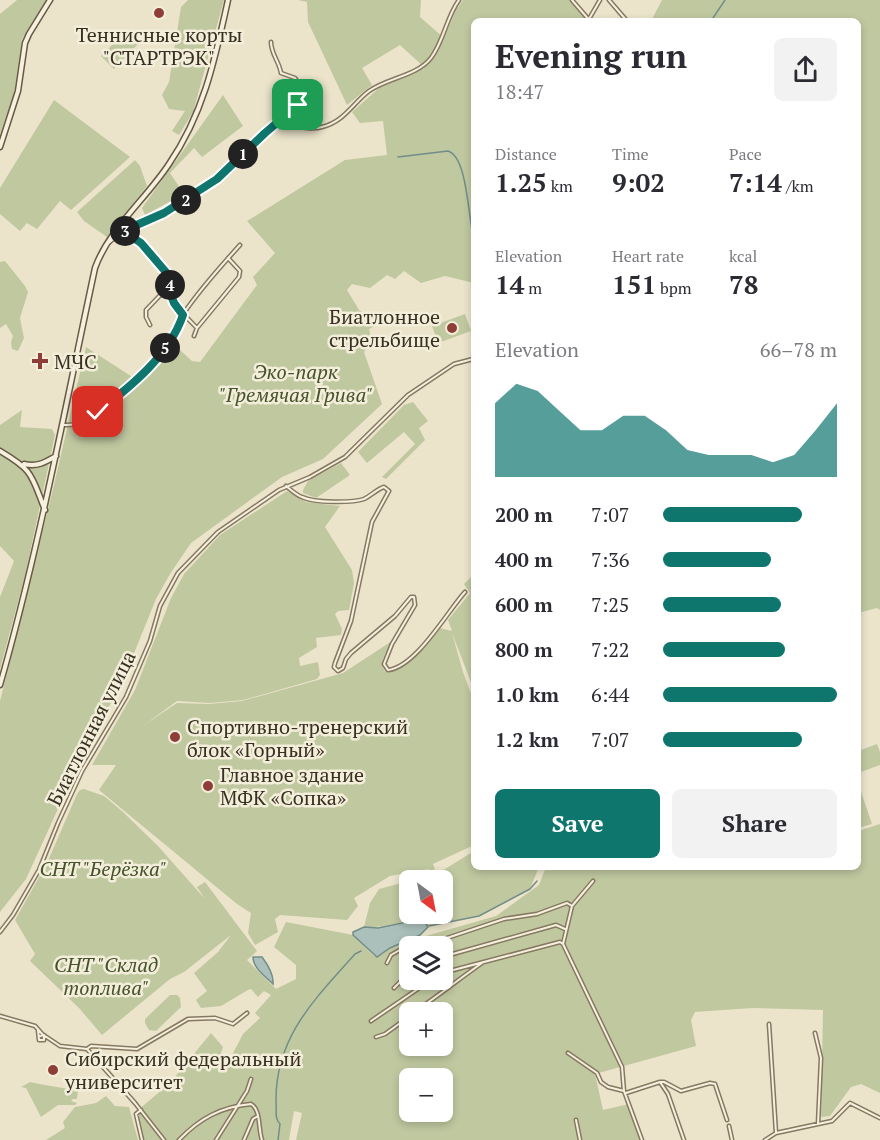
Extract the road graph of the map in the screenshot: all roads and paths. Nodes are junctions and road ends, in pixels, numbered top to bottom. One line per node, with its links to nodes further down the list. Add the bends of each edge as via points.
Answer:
1 (50, 0): 12 (main road, via 28,34 18,91)
2 (228, 0): 15 (main road, via 202,104 161,176)
3 (459, 0): 11 (street, via 428,61 370,90 343,116 324,127)
4 (572, 0): 7 (street)
5 (600, 0): 8 (street)
6 (609, 0): 9 (street)
7 (588, 18)
8 (591, 18)
9 (624, 18)
10 (271, 42): 11 (street, via 281,73 296,78 299,84 298,105)
11 (276, 123): 13 (street, via 212,183 164,213)
12 (0, 147)
13 (123, 231): 15 (street); 17 (street, via 141,243 171,278)
14 (240, 245): 16 (street)
15 (105, 246): 23 (main road, via 95,268)
16 (228, 258): 18 (street); 20 (street, via 240,271 239,277)
17 (168, 287): 18 (street); 19 (street, via 146,310)
18 (183, 315): 20 (street); 23 (street, via 154,363 117,398 77,424)
19 (150, 325)
20 (197, 328): 21 (street)
21 (195, 336)
22 (471, 360): 27 (street, Биатлонная улица, via 454,364 408,395 345,457)
23 (62, 425): 25 (main road)
24 (0, 451): 26 (main road)
25 (56, 455): 26 (main road, via 41,464); 28 (main road)
26 (22, 464): 28 (main road, via 31,473)
27 (286, 486): 29 (street, via 310,500 349,502 366,498 380,487 389,490 372,522 351,621 334,663 336,670 341,670 351,653 414,597 416,605 384,664 388,670 396,668 433,634); 34 (street, Биатлонная улица, via 218,532 178,573 160,606 126,697 82,771 39,870)
28 (45, 510): 30 (main road)
29 (465, 592)
30 (0, 685)
31 (593, 881): 32 (street)
32 (572, 906): 33 (street); 38 (street, via 567,903 405,947 391,955)
33 (566, 929): 35 (street); 36 (street, via 556,925)
34 (0, 932)
35 (563, 944): 37 (street); 55 (street, via 622,1068)
36 (453, 954)
37 (484, 962): 39 (street); 43 (street)
38 (387, 963)
39 (453, 970)
40 (399, 983): 41 (street)
41 (394, 988)
42 (416, 990): 46 (street)
43 (430, 1002)
44 (247, 1013): 51 (street, via 233,1024 215,1018 188,1018 137,1049)
45 (0, 1016): 51 (street, via 35,1026 60,1046)
46 (370, 1021)
47 (399, 1024): 50 (street)
48 (769, 1024): 64 (street)
49 (815, 1033): 62 (street, via 821,1058)
50 (376, 1037)
51 (87, 1049): 57 (street)
52 (568, 1053): 55 (street, via 597,1073 608,1087)
53 (251, 1079): 56 (street)
54 (660, 1082): 55 (street); 61 (street, via 681,1091 715,1084); 73 (street)
55 (625, 1092): 72 (street)
56 (237, 1105): 58 (street, via 252,1104); 67 (street, via 208,1115); 68 (street)
57 (141, 1110): 65 (street, via 136,1114); 66 (street)
58 (258, 1116): 69 (street); 70 (street)
59 (880, 1118): 62 (street, via 850,1103 833,1120)
60 (576, 1120): 71 (street)
61 (727, 1120)
62 (818, 1124): 64 (street)
63 (729, 1126): 74 (street)
64 (776, 1133): 75 (street)
65 (142, 1140)
66 (164, 1140)
67 (179, 1140)
68 (216, 1140)
69 (244, 1140)
70 (262, 1140)
71 (580, 1140)
72 (642, 1140)
73 (684, 1140)
74 (732, 1140)
75 (765, 1140)

